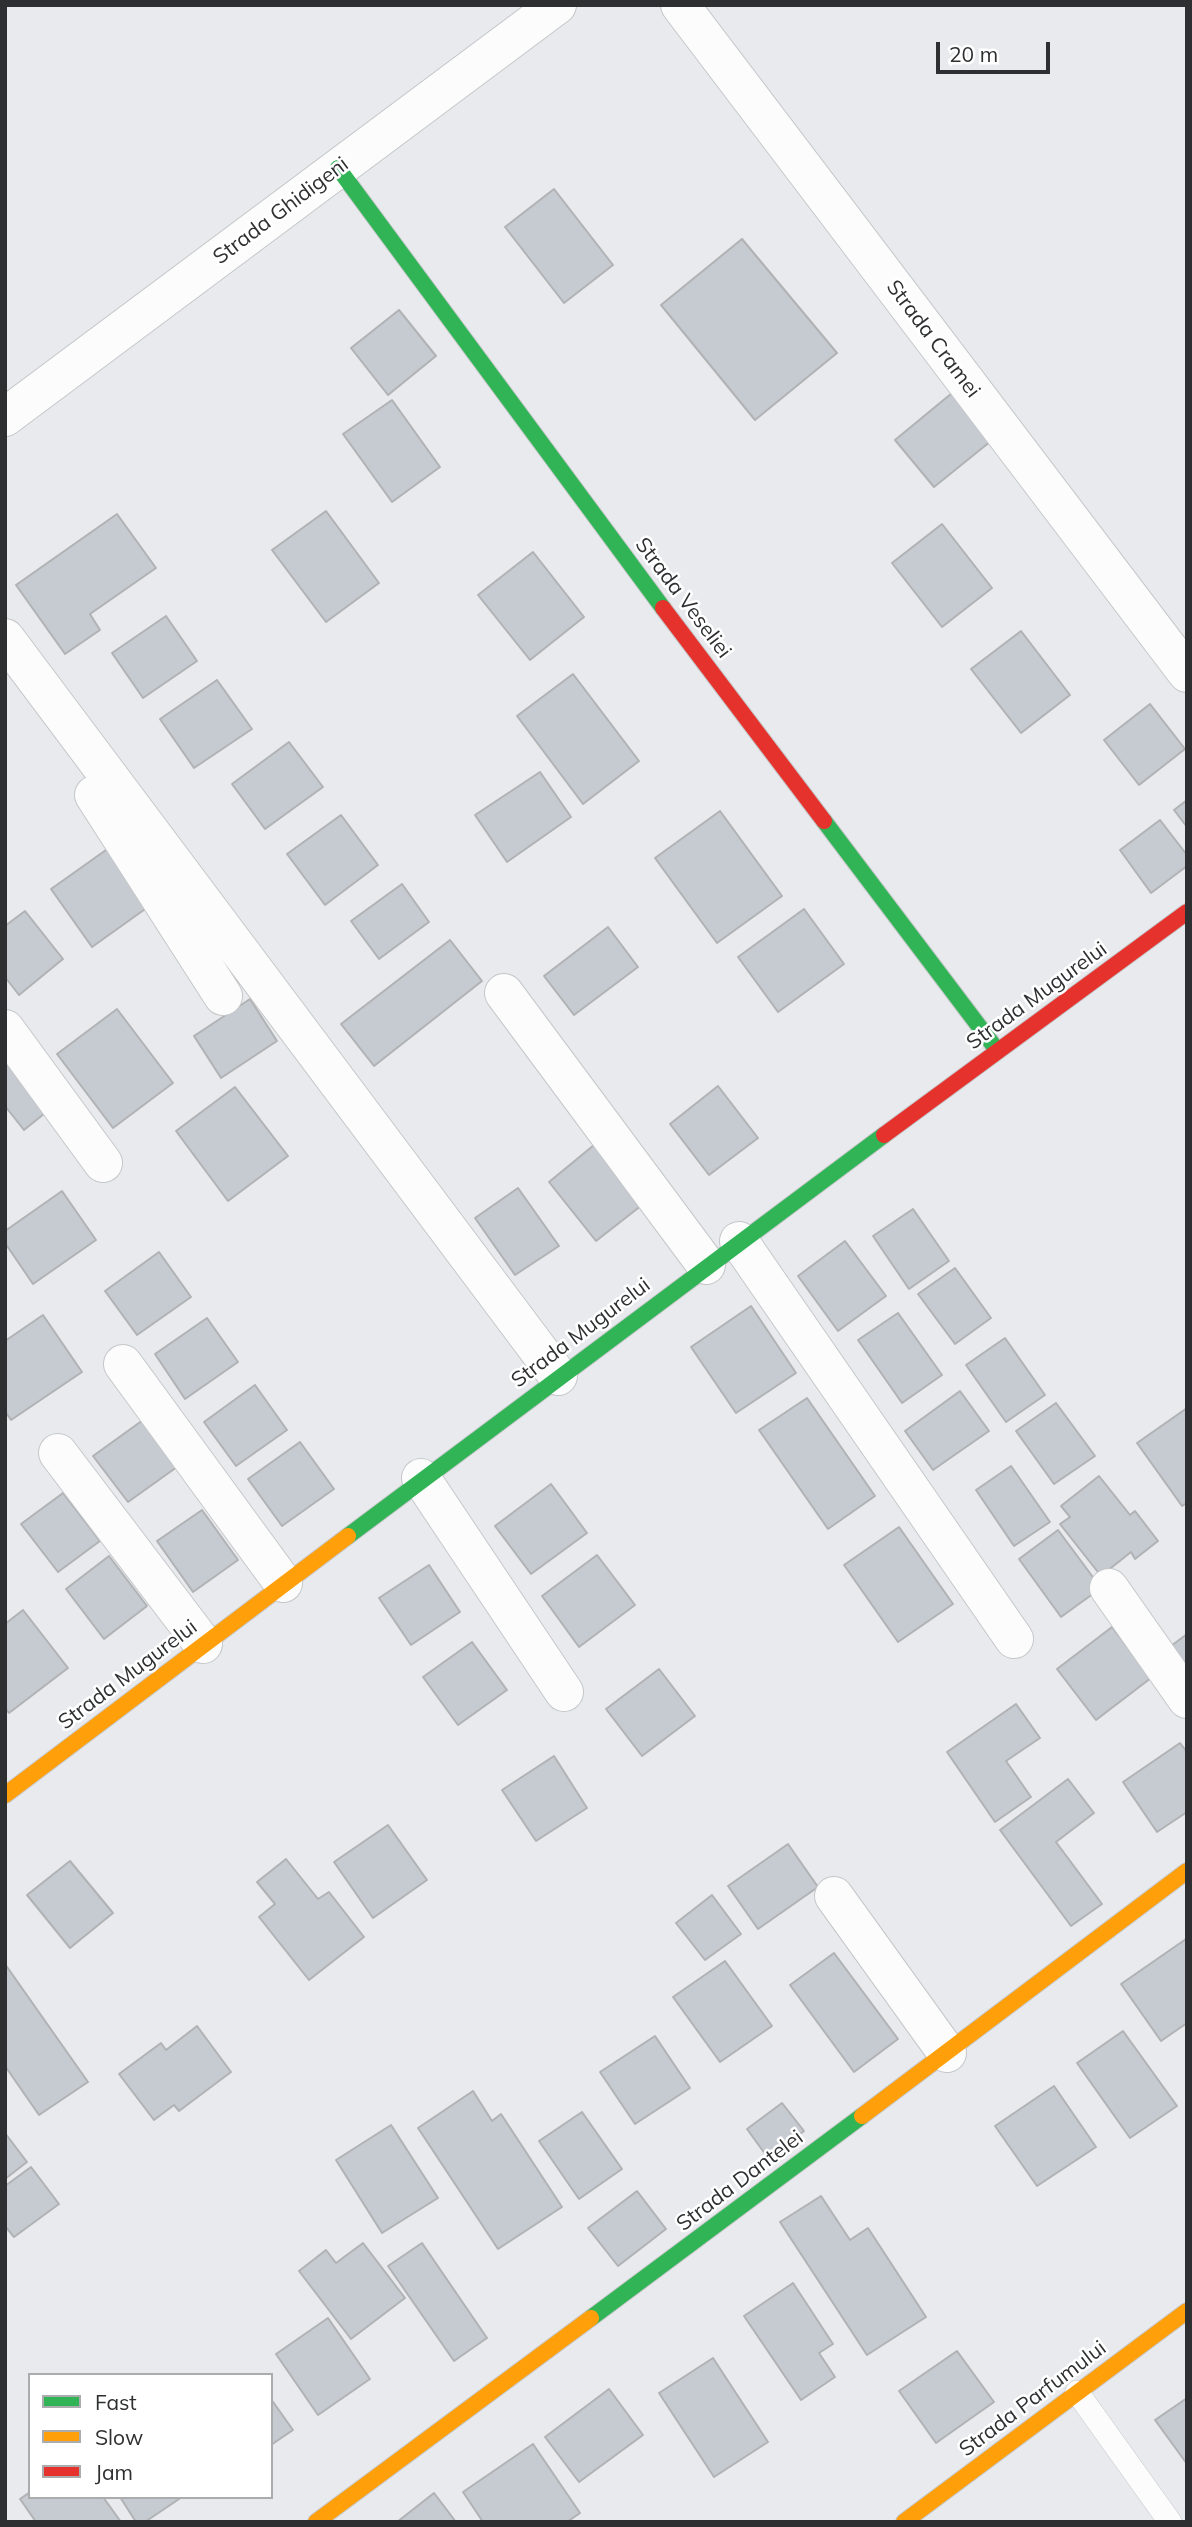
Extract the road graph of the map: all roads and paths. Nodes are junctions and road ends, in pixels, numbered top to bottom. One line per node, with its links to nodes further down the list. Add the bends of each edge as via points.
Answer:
1 (557, 5): 3 (street, Strada Ghidigeni)
2 (680, 5): 6 (street, Strada Cramei)
3 (338, 168): 4 (street, Strada Ghidigeni); 12 (street, Strada Veseliei)
4 (5, 417)
5 (5, 638): 17 (street)
6 (1187, 673)
7 (5, 674): 10 (street, via 89,787)
8 (1187, 912): 12 (street, Strada Mugurelui)
9 (504, 993): 15 (street)
10 (223, 996)
11 (5, 1029): 13 (street)
12 (997, 1050): 14 (street, Strada Mugurelui)
13 (103, 1163)
14 (739, 1241): 15 (street, Strada Mugurelui); 22 (street)
15 (706, 1265): 17 (street, Strada Mugurelui)
16 (122, 1364): 20 (street)
17 (558, 1376): 19 (street, Strada Mugurelui)
18 (58, 1453): 23 (street)
19 (421, 1478): 20 (street, Strada Mugurelui); 24 (street)
20 (283, 1583): 23 (street, Strada Mugurelui)
21 (1109, 1588): 25 (street)
22 (1014, 1639)
23 (203, 1644): 26 (street, Strada Mugurelui)
24 (564, 1692)
25 (1187, 1699)
26 (5, 1795)
27 (1187, 1871): 29 (street, Strada Dantelei)
28 (834, 1896): 29 (street)
29 (947, 2053): 32 (street, Strada Dantelei)
30 (1187, 2311): 31 (street, Strada Parfumului)
31 (1077, 2392): 33 (street, Strada Parfumului); 34 (lane)
32 (316, 2522)
33 (904, 2522)
34 (1170, 2522)

